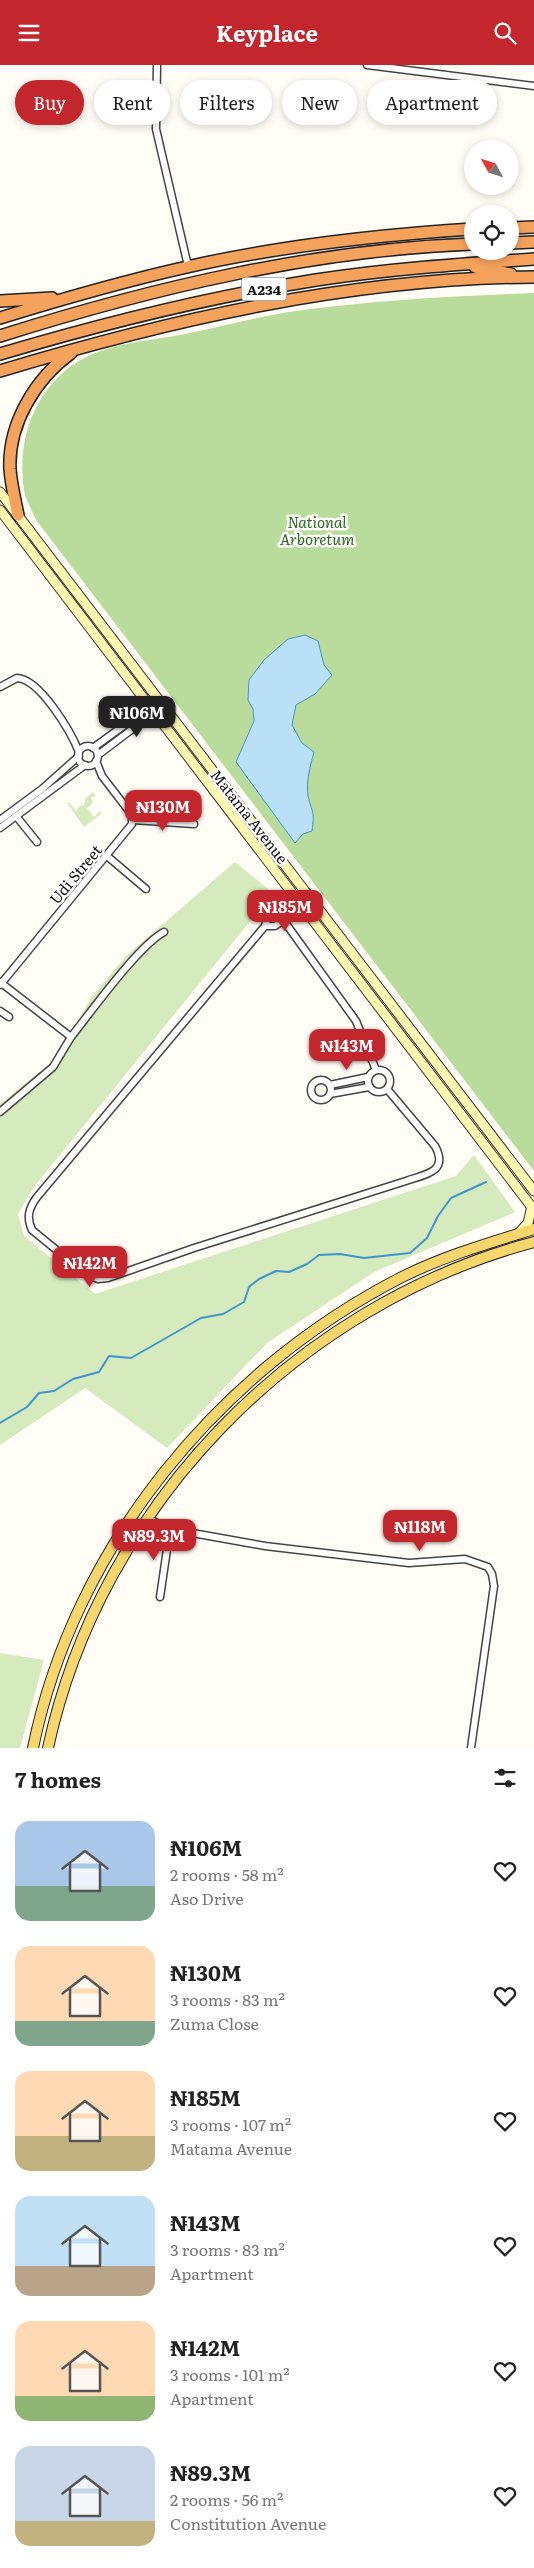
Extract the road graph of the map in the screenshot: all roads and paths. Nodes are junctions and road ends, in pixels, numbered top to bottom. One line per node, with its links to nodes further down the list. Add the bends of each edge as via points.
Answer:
1 (157, 65): 10 (street, via 156,129)
2 (367, 65): 3 (street)
3 (534, 86)
4 (464, 230): 10 (highway, via 349,240)
5 (534, 242): 6 (highway)
6 (519, 243)
7 (464, 244): 15 (highway, A234, via 366,254 216,278 114,301)
8 (534, 259): 9 (highway, A234)
9 (459, 264): 11 (highway); 17 (highway, A234, via 375,272 242,293 116,320)
10 (188, 266): 12 (highway)
11 (532, 277): 16 (highway, via 384,287 306,298 139,331)
12 (72, 297): 13 (highway); 14 (highway)
13 (0, 301)
14 (0, 318)
15 (0, 336)
16 (75, 349): 18 (highway); 21 (highway, via 41,381 18,421 11,446 10,469)
17 (0, 354)
18 (0, 371)
19 (0, 492): 21 (main road, Matama Avenue)
20 (0, 510): 23 (main road, Matama Avenue)
21 (18, 515): 22 (main road, Matama Avenue)
22 (54, 562): 23 (main road); 25 (main road, Matama Avenue)
23 (45, 569): 26 (main road, Matama Avenue)
24 (0, 687): 27 (street, via 17,678 34,684)
25 (161, 703): 26 (street); 46 (main road, Matama Avenue)
26 (152, 710): 28 (street); 30 (street); 47 (main road, Matama Avenue)
27 (74, 739): 28 (street); 29 (street)
28 (90, 747): 29 (street); 30 (street)
29 (79, 754): 31 (street, via 80,761); 34 (street, via 42,789)
30 (97, 758): 31 (street); 32 (street)
31 (87, 766): 32 (street); 33 (street)
32 (102, 776): 35 (street)
33 (16, 816): 37 (street); 38 (street)
34 (0, 820)
35 (134, 820): 36 (street); 39 (street, Udi Street)
36 (194, 824)
37 (0, 828)
38 (37, 842)
39 (107, 856): 40 (street); 48 (street, Udi Street)
40 (146, 889)
41 (292, 900): 44 (street, via 268,917)
42 (299, 909): 43 (street)
43 (284, 921): 44 (street); 52 (street, via 356,1021)
44 (266, 926): 56 (street, via 38,1197 28,1215 32,1230 86,1274 98,1279 108,1278 436,1169 440,1155 435,1146)
45 (164, 932): 51 (street, via 154,938)
46 (349, 949): 47 (main road); 59 (main road, Matama Avenue)
47 (340, 956): 60 (main road, Matama Avenue)
48 (0, 983): 51 (street)
49 (0, 1011): 50 (street)
50 (9, 1017)
51 (71, 1037): 58 (street, via 53,1067)
52 (376, 1070): 53 (street); 56 (street, via 383,1070 389,1075)
53 (368, 1077): 54 (street); 55 (street)
54 (330, 1085): 57 (street); 57 (street, via 325,1080 318,1080 310,1090 312,1097 318,1100)
55 (369, 1087): 56 (street, via 377,1092); 57 (street)
56 (387, 1089)
57 (330, 1095)
58 (0, 1112)
59 (534, 1191)
60 (533, 1208): 62 (main road, via 528,1223)
61 (534, 1229): 62 (main road)
62 (518, 1234): 67 (main road, via 434,1262 369,1295 282,1354 214,1414 151,1488 103,1566 72,1627)
63 (534, 1242): 64 (main road, via 494,1252 432,1277 376,1307 314,1348 269,1382 224,1423 175,1479)
64 (148, 1518): 65 (street); 68 (main road, via 122,1558 89,1623 63,1691)
65 (170, 1529): 66 (street); 69 (street, via 386,1561 428,1563 465,1559 488,1567 494,1586)
66 (160, 1597)
67 (33, 1748)
68 (48, 1748)
69 (471, 1748)

